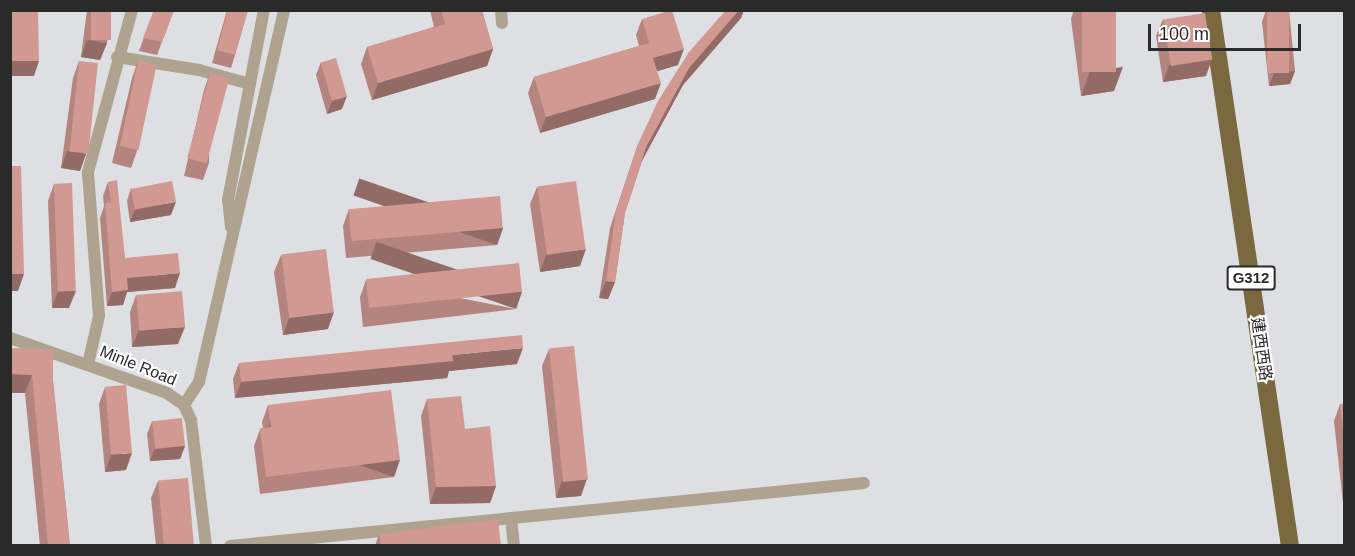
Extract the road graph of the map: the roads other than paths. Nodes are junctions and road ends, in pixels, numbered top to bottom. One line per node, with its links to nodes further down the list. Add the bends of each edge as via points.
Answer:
1 (132, 10): 5 (street)
2 (264, 10): 6 (street)
3 (284, 10): 7 (street)
4 (1211, 10): 16 (highway, 建西西路 / G312)
5 (117, 57): 6 (street, via 199,70); 9 (street, via 88,172 99,316)
6 (250, 84): 7 (street, via 228,200)
7 (232, 238): 10 (street, via 199,382)
8 (10, 338): 9 (street, Minle Road)
9 (88, 364): 10 (street, Minle Road, via 167,393)
10 (184, 405): 13 (street, Minle Road, via 191,420)
11 (864, 483): 12 (street)
12 (510, 518): 14 (street); 15 (street)
13 (206, 546)
14 (230, 546)
15 (514, 546)
16 (1290, 546)

